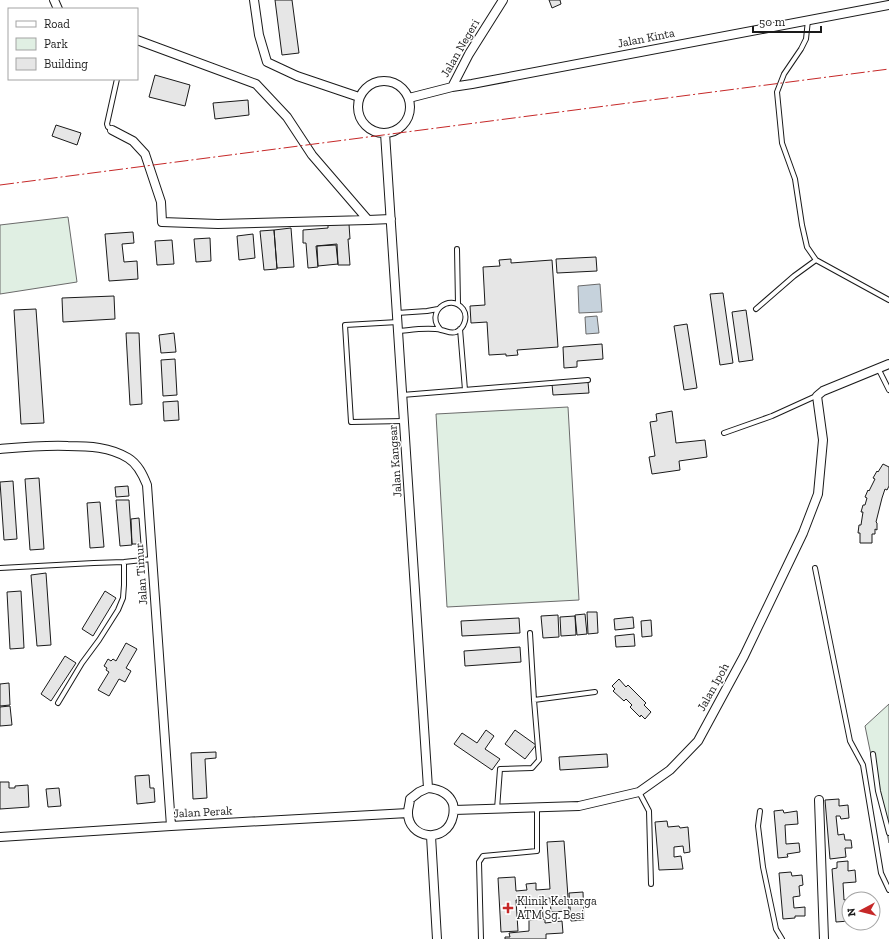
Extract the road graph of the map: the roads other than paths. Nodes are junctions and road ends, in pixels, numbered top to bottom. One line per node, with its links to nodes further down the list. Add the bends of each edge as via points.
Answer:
1 (254, 0): 8 (street, via 259,35 267,62 297,76)
2 (502, 0): 7 (street, Jalan Negeri)
3 (889, 5): 4 (street, Jalan Kinta)
4 (808, 20): 7 (street, Jalan Kinta); 15 (lane, via 806,39 784,74 777,92 782,143 795,180 807,248)
5 (138, 40): 13 (street, via 256,84 287,117 312,155)
6 (118, 80): 10 (lane, via 107,124)
7 (452, 87): 9 (street, Jalan Kinta)
8 (359, 98): 9 (street, via 363,90 373,82 385,80 396,83); 11 (street, via 358,115 363,123 376,132)
9 (408, 98): 11 (street, via 410,107 406,120 392,132)
10 (112, 130): 13 (street, via 133,141 145,154 161,202 162,222 218,224)
11 (385, 133): 12 (street, Jalan Kangsar)
12 (391, 219): 13 (street); 20 (street, Jalan Kangsar)
13 (368, 220)
14 (457, 248): 17 (lane)
15 (816, 260): 16 (lane); 19 (lane)
16 (889, 300)
17 (458, 304): 18 (lane, via 447,303); 22 (lane, via 466,316)
18 (438, 309): 20 (lane); 23 (lane, via 435,318)
19 (756, 309)
20 (397, 313): 21 (street, Jalan Kangsar)
21 (398, 322): 24 (street, Jalan Kangsar); 32 (lane, via 345,325 351,422)
22 (460, 329): 23 (lane, via 451,333); 28 (lane)
23 (441, 330): 24 (lane)
24 (398, 331): 30 (street, Jalan Kangsar)
25 (889, 364): 26 (street)
26 (878, 368): 29 (lane); 31 (street, via 823,391)
27 (588, 380): 28 (lane)
28 (465, 390): 30 (lane)
29 (889, 390)
30 (402, 395): 32 (street, Jalan Kangsar)
31 (817, 396): 33 (lane); 45 (street, Jalan Ipoh, via 823,440 818,494 803,533 744,656 698,741 670,770)
32 (404, 421): 44 (street, Jalan Kangsar)
33 (724, 433)
34 (0, 448): 35 (street, Jalan Timur, via 44,445 91,446 111,450 129,458 141,470 147,485)
35 (152, 559): 36 (lane); 52 (street, Jalan Timur)
36 (124, 562): 37 (lane); 42 (lane, via 123,598 118,610)
37 (0, 568)
38 (815, 568): 57 (lane, via 850,741 863,765 881,873)
39 (530, 633): 41 (lane)
40 (595, 692): 41 (lane)
41 (534, 700): 47 (lane, via 540,760 532,768 500,769)
42 (58, 703)
43 (873, 754): 53 (lane, via 878,792)
44 (428, 788): 49 (street, via 440,790 447,795); 51 (street, via 410,799)
45 (639, 792): 48 (street, Jalan Ipoh, via 579,806); 56 (lane, via 648,811)
46 (819, 800): 61 (street)
47 (497, 808): 48 (street, Jalan Ipoh); 49 (street, Jalan Ipoh)
48 (537, 808): 59 (lane, via 537,851 483,856 478,862)
49 (454, 810): 54 (street, via 452,823 447,829)
50 (760, 811): 60 (lane, via 758,826 763,868 776,929)
51 (408, 813): 52 (street, Jalan Perak); 54 (street, via 416,830)
52 (171, 826): 55 (street, Jalan Perak)
53 (889, 833)
54 (431, 836): 58 (street)
55 (0, 837)
56 (651, 884)
57 (889, 890)
58 (437, 939)
59 (481, 939)
60 (782, 939)
61 (824, 939)

